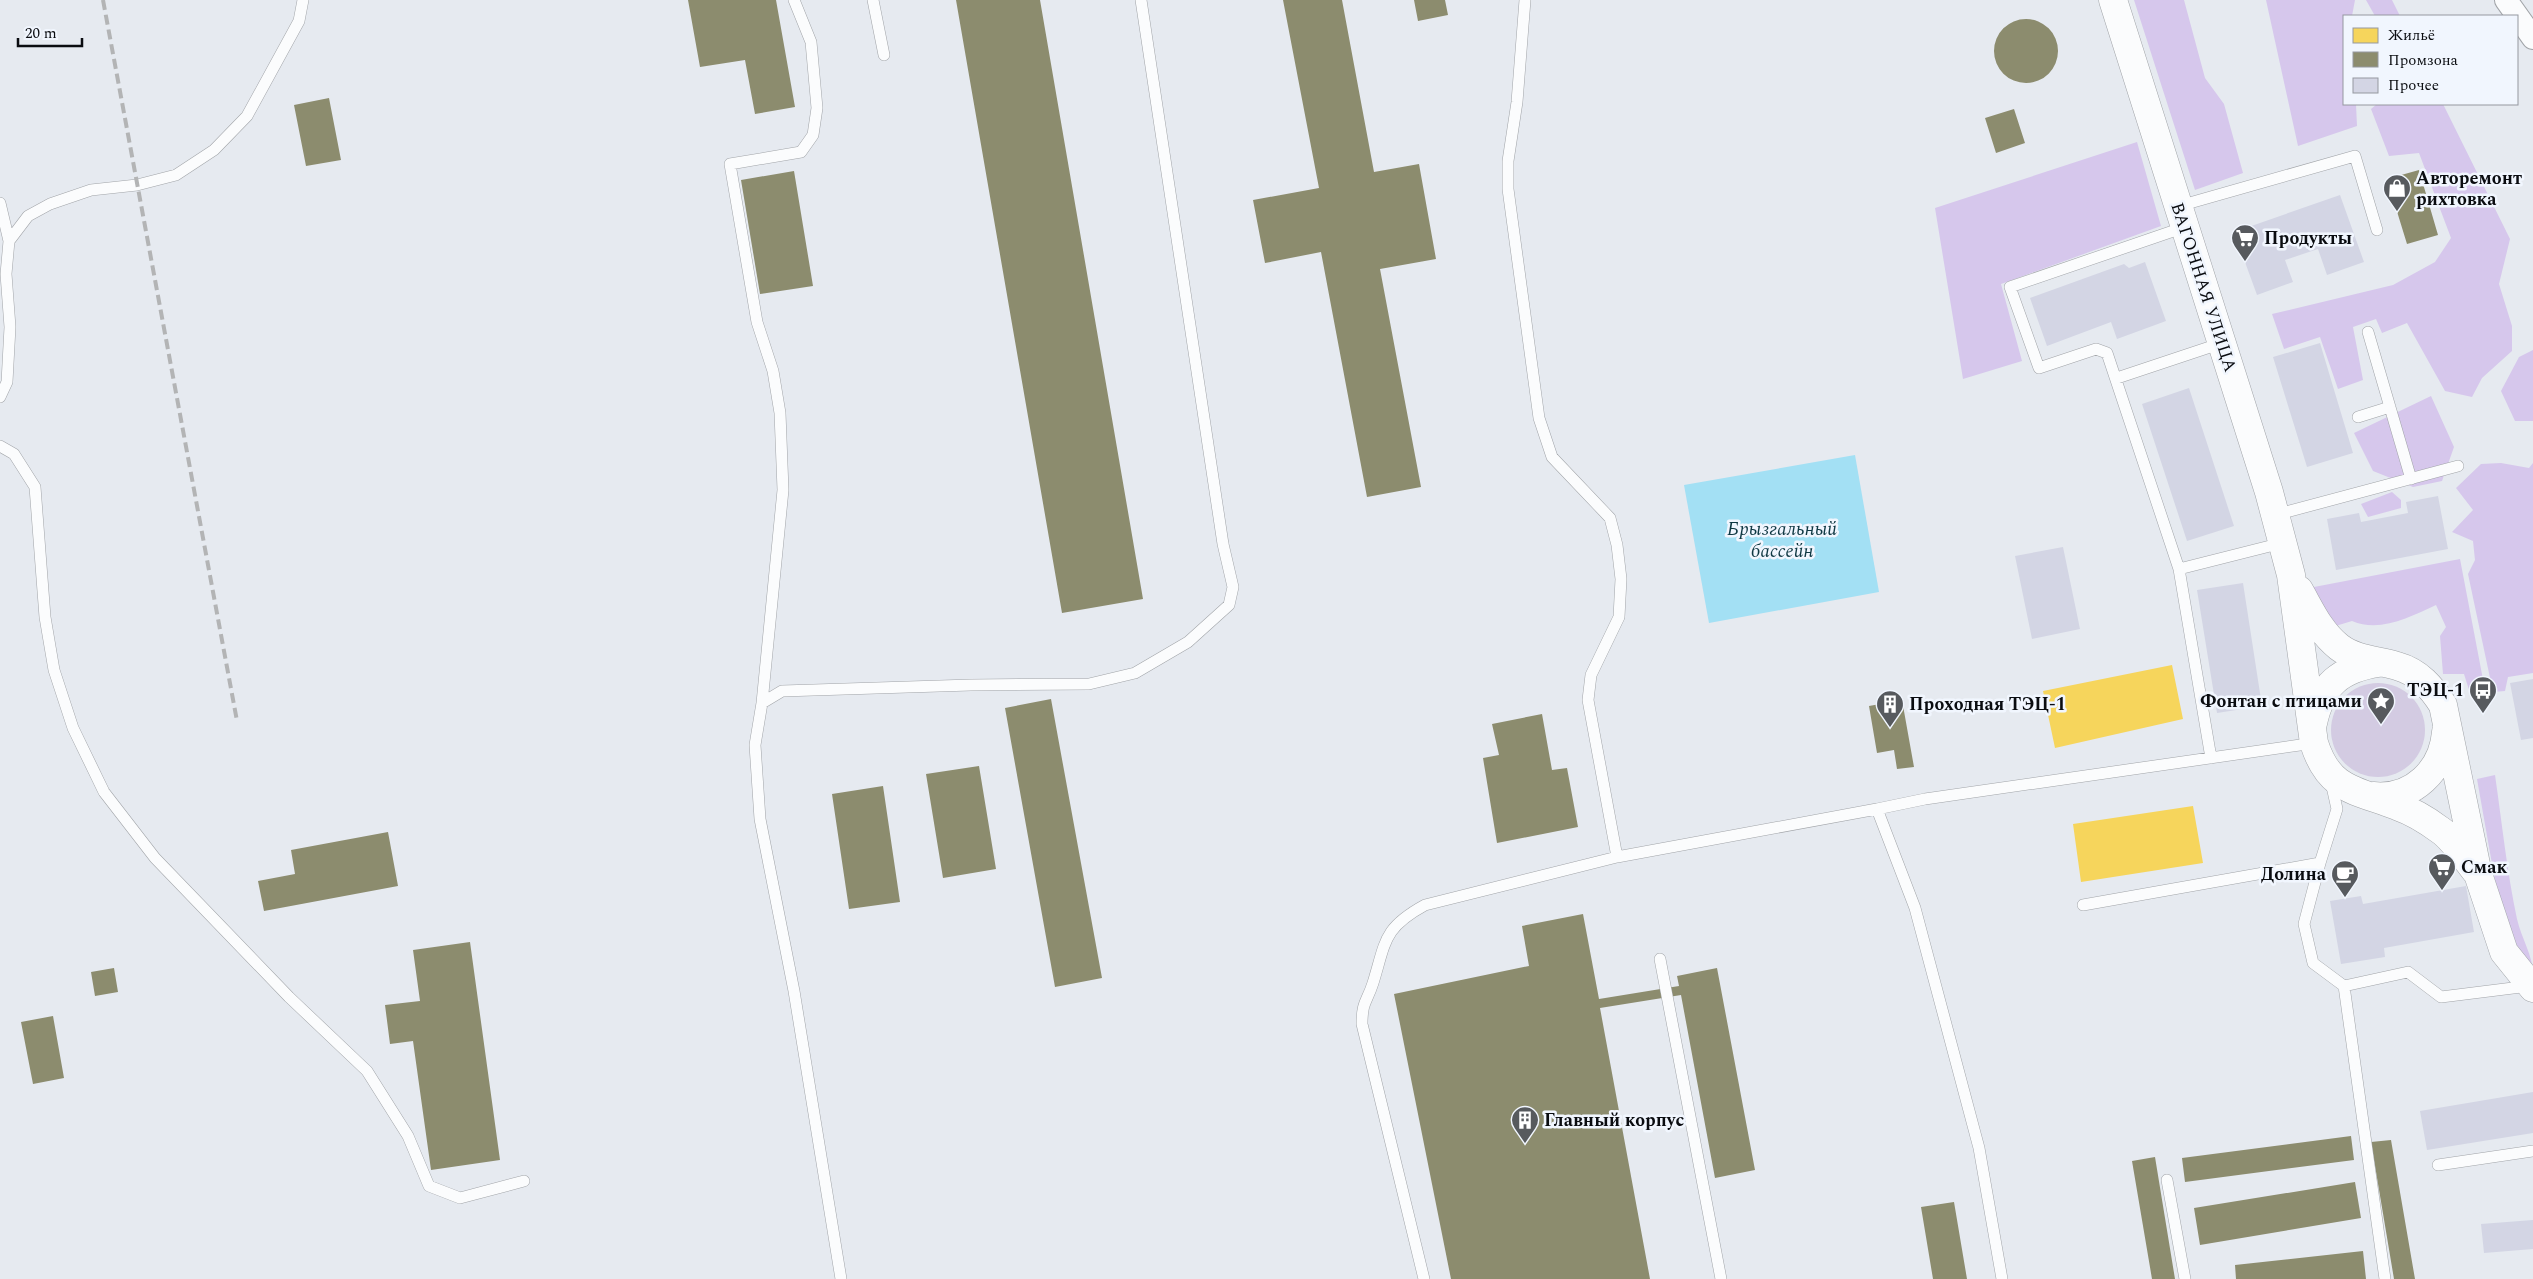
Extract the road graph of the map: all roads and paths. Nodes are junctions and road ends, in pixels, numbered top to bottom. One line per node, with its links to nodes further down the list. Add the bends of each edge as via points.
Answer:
1 (303, 0): 15 (lane, via 299,21 247,116 214,150 176,175 91,190 50,204 28,216)
2 (794, 0): 30 (lane, via 811,42 817,108 813,135 801,152 730,164 757,322 773,371 780,413 783,490)
3 (873, 0): 11 (lane)
4 (1141, 0): 30 (lane, via 1223,544 1233,587 1229,605 1188,642 1135,673 1089,684 800,690 782,692)
5 (1525, 0): 37 (lane, via 1517,102 1508,161 1508,189 1544,436 1552,457 1610,518 1617,545 1621,579 1619,616 1592,675 1588,700)
6 (2113, 0): 13 (street, ВАГОННАЯ УЛИЦА)
7 (2506, 0): 8 (street)
8 (2517, 15)
9 (2518, 17): 10 (street)
10 (2533, 38)
11 (884, 55)
12 (0, 203): 15 (lane)
13 (2182, 217): 14 (lane, via 2355,156); 17 (street, ВАГОННАЯ УЛИЦА); 18 (lane, via 2010,287 2038,368 2096,349 2107,353)
14 (2377, 230)
15 (9, 241): 19 (lane, via 6,274 10,327 6,382)
16 (2368, 332): 20 (lane)
17 (2222, 343): 18 (lane); 25 (street, ВАГОННАЯ УЛИЦА)
18 (2117, 378): 27 (lane)
19 (0, 397)
20 (2390, 407): 21 (lane); 24 (lane)
21 (2358, 417)
22 (0, 446): 47 (lane, via 14,454 35,487 45,617 54,670 73,728 104,792 155,858 367,1071 408,1136 429,1186 460,1198)
23 (2458, 466): 24 (lane)
24 (2411, 479): 25 (lane)
25 (2275, 515): 26 (street, ВАГОННАЯ УЛИЦА)
26 (2282, 543): 27 (lane); 28 (street, ВАГОННАЯ УЛИЦА)
27 (2179, 569): 33 (lane)
28 (2291, 575): 29 (street, via 2322,632 2340,648); 32 (street)
29 (2378, 663): 31 (street, via 2398,666 2418,675 2432,688 2443,706); 32 (street, via 2350,670 2326,688 2317,706)
30 (762, 704): 48 (lane, via 755,745 760,819 794,991)
31 (2446, 726): 35 (street, via 2444,747 2436,766 2422,782 2404,793); 39 (street)
32 (2313, 734): 33 (lane); 34 (street, via 2319,760)
33 (2211, 758): 36 (lane, via 1925,799)
34 (2329, 775): 35 (street, via 2343,787); 38 (lane, via 2337,809)
35 (2363, 795): 39 (street, via 2399,806 2442,831)
36 (1877, 810): 37 (lane); 51 (lane, via 1915,908 1979,1148)
37 (1617, 858): 49 (lane, via 1425,905 1405,915 1392,928 1382,947 1372,985 1362,1005 1362,1024)
38 (2320, 863): 40 (lane); 42 (lane, via 2304,924 2314,963)
39 (2478, 874): 43 (street, via 2504,952)
40 (2084, 906)
41 (1660, 959): 50 (lane)
42 (2344, 986): 43 (lane, via 2408,972 2441,997); 53 (lane)
43 (2532, 986)
44 (2533, 1151): 45 (lane)
45 (2438, 1165)
46 (2167, 1180): 52 (lane)
47 (524, 1181)
48 (841, 1279)
49 (1424, 1279)
50 (1720, 1279)
51 (2002, 1279)
52 (2185, 1279)
53 (2385, 1279)

